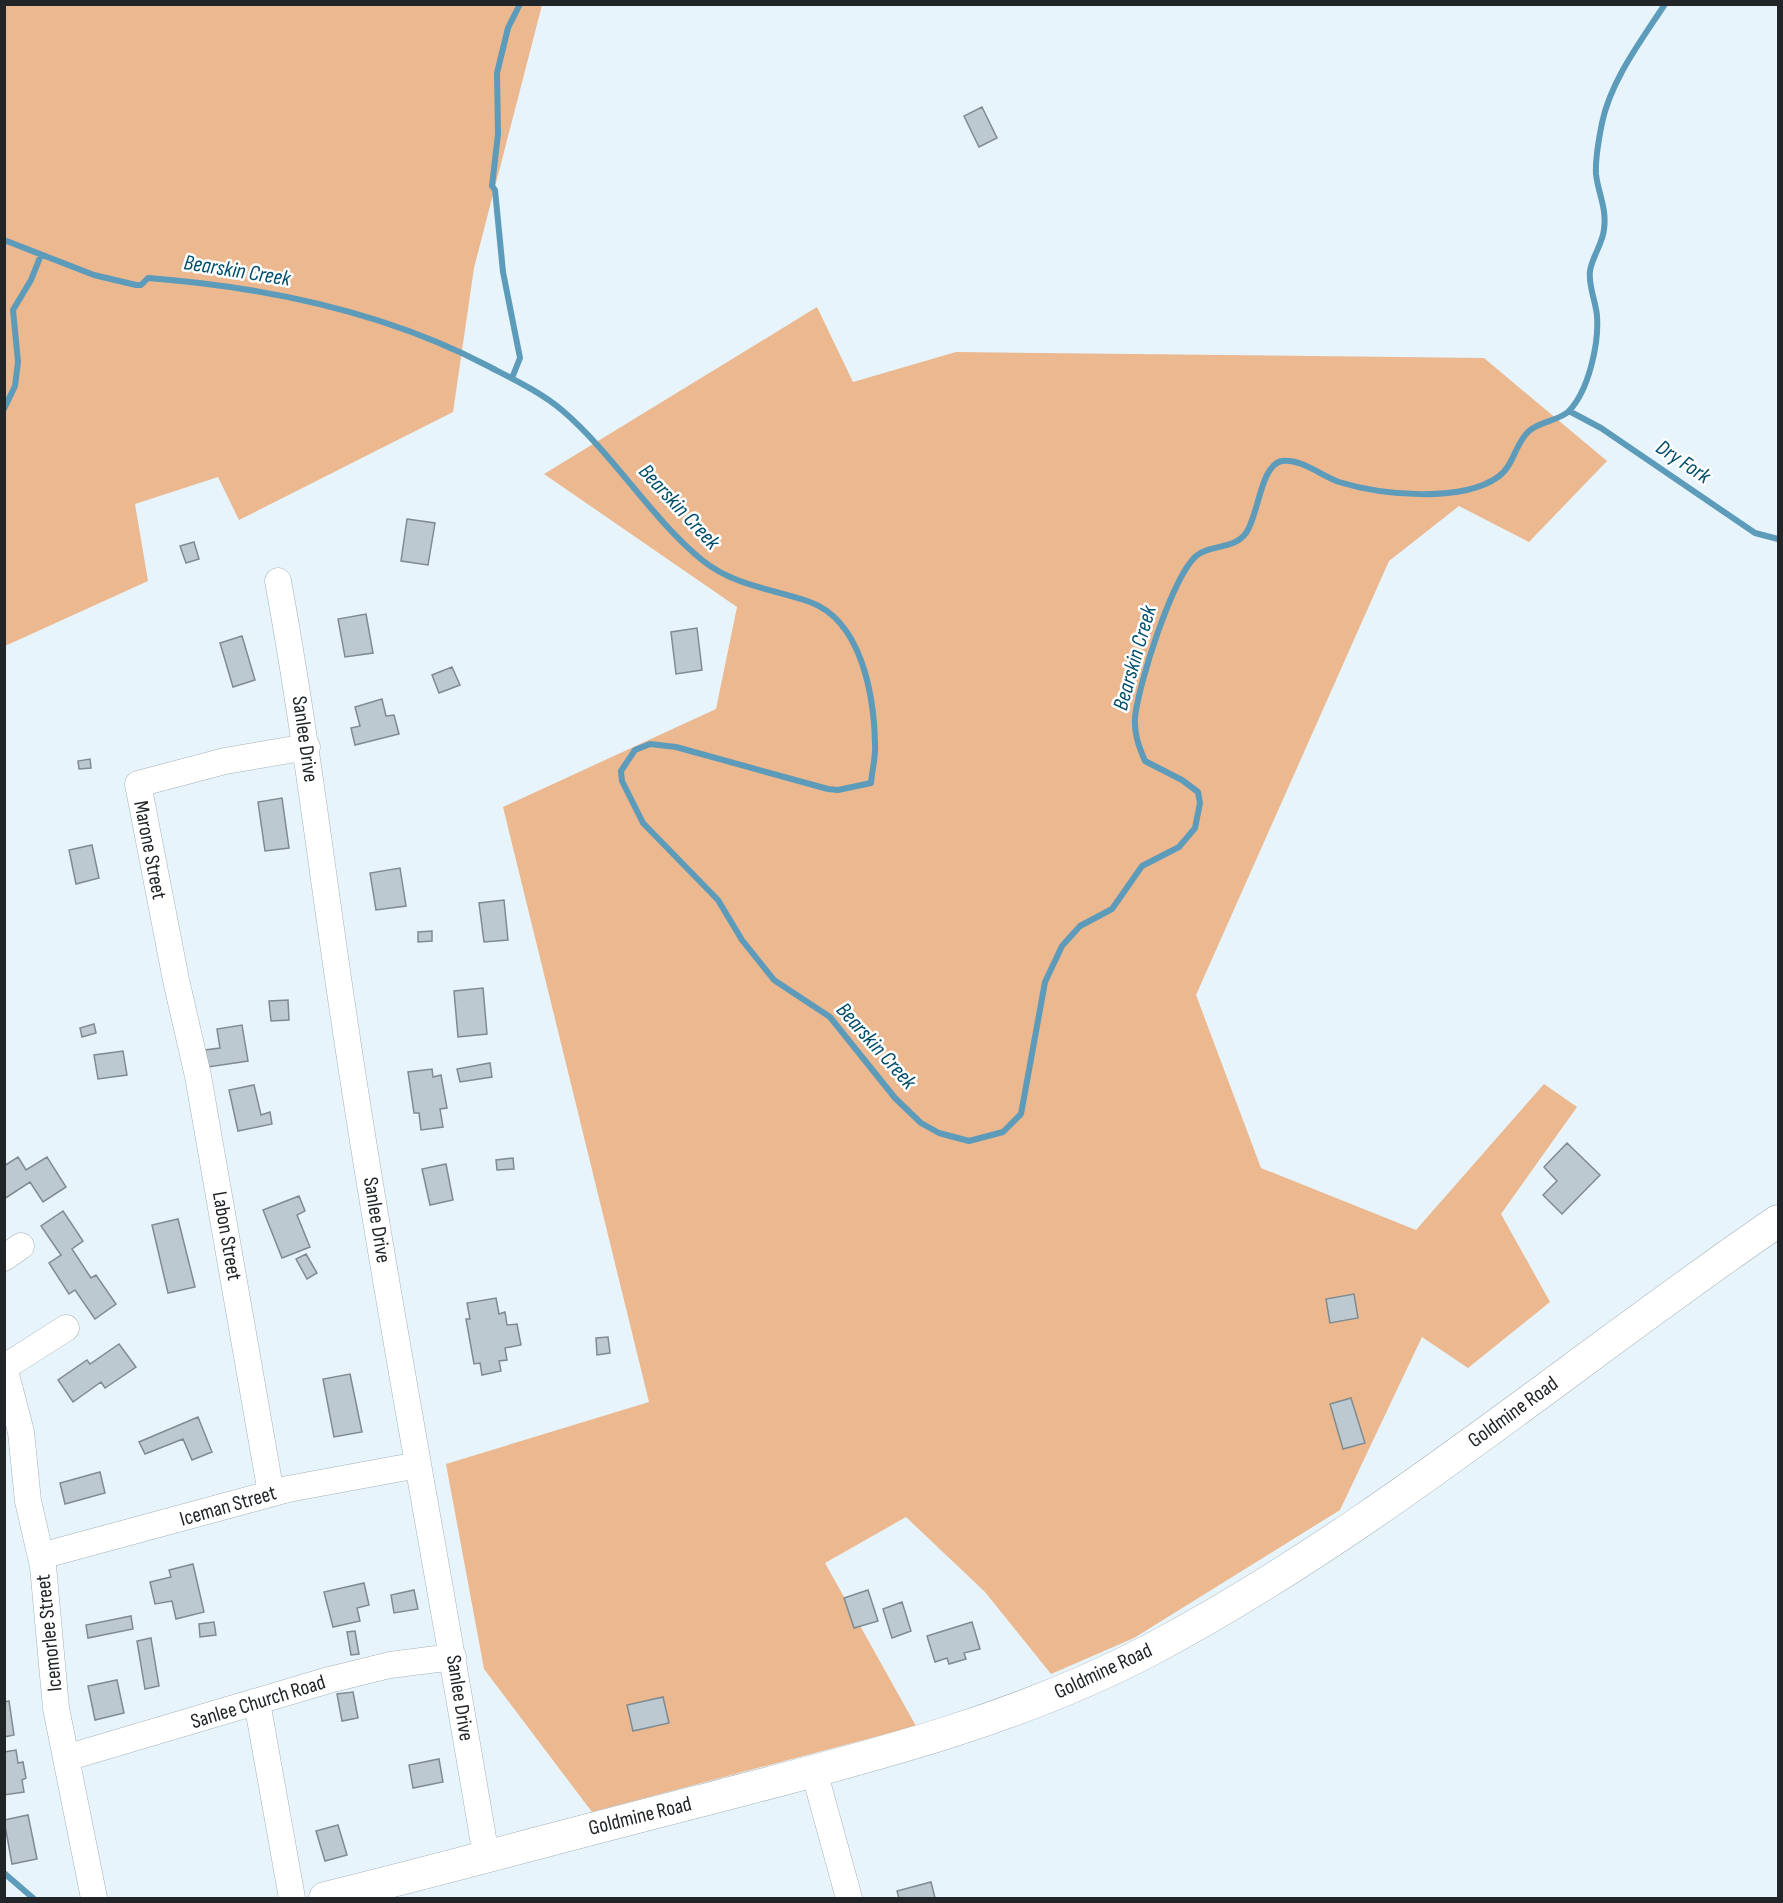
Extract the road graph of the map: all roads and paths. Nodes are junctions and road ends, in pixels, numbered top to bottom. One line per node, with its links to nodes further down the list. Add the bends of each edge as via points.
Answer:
1 (278, 581): 2 (street, Sanlee Drive)
2 (307, 747): 3 (street, Marone Street, via 225,761 138,784); 7 (street, Sanlee Drive, via 342,1003)
3 (176, 980): 8 (street, Labon Street, via 198,1076)
4 (1779, 1221): 13 (main road, Goldmine Road, via 1381,1506 1275,1576 1152,1649 1061,1692 993,1717)
5 (66, 1328): 6 (street)
6 (4, 1367): 9 (street, Icemorlee Street, via 21,1432 28,1501)
7 (418, 1465): 8 (street, Iceman Street); 10 (street, Sanlee Drive)
8 (273, 1493): 9 (street, Iceman Street)
9 (40, 1556): 12 (street, Icemorlee Street, via 56,1708)
10 (453, 1658): 11 (street, Sanlee Church Road, via 390,1665); 14 (street, Sanlee Drive)
11 (257, 1702): 12 (street, Sanlee Church Road); 16 (street)
12 (66, 1758): 15 (street, Icemorlee Street)
13 (814, 1771): 14 (main road, Goldmine Road); 18 (street)
14 (486, 1856): 17 (main road, Goldmine Road)
15 (94, 1899)
16 (292, 1899)
17 (325, 1899)
18 (849, 1899)

